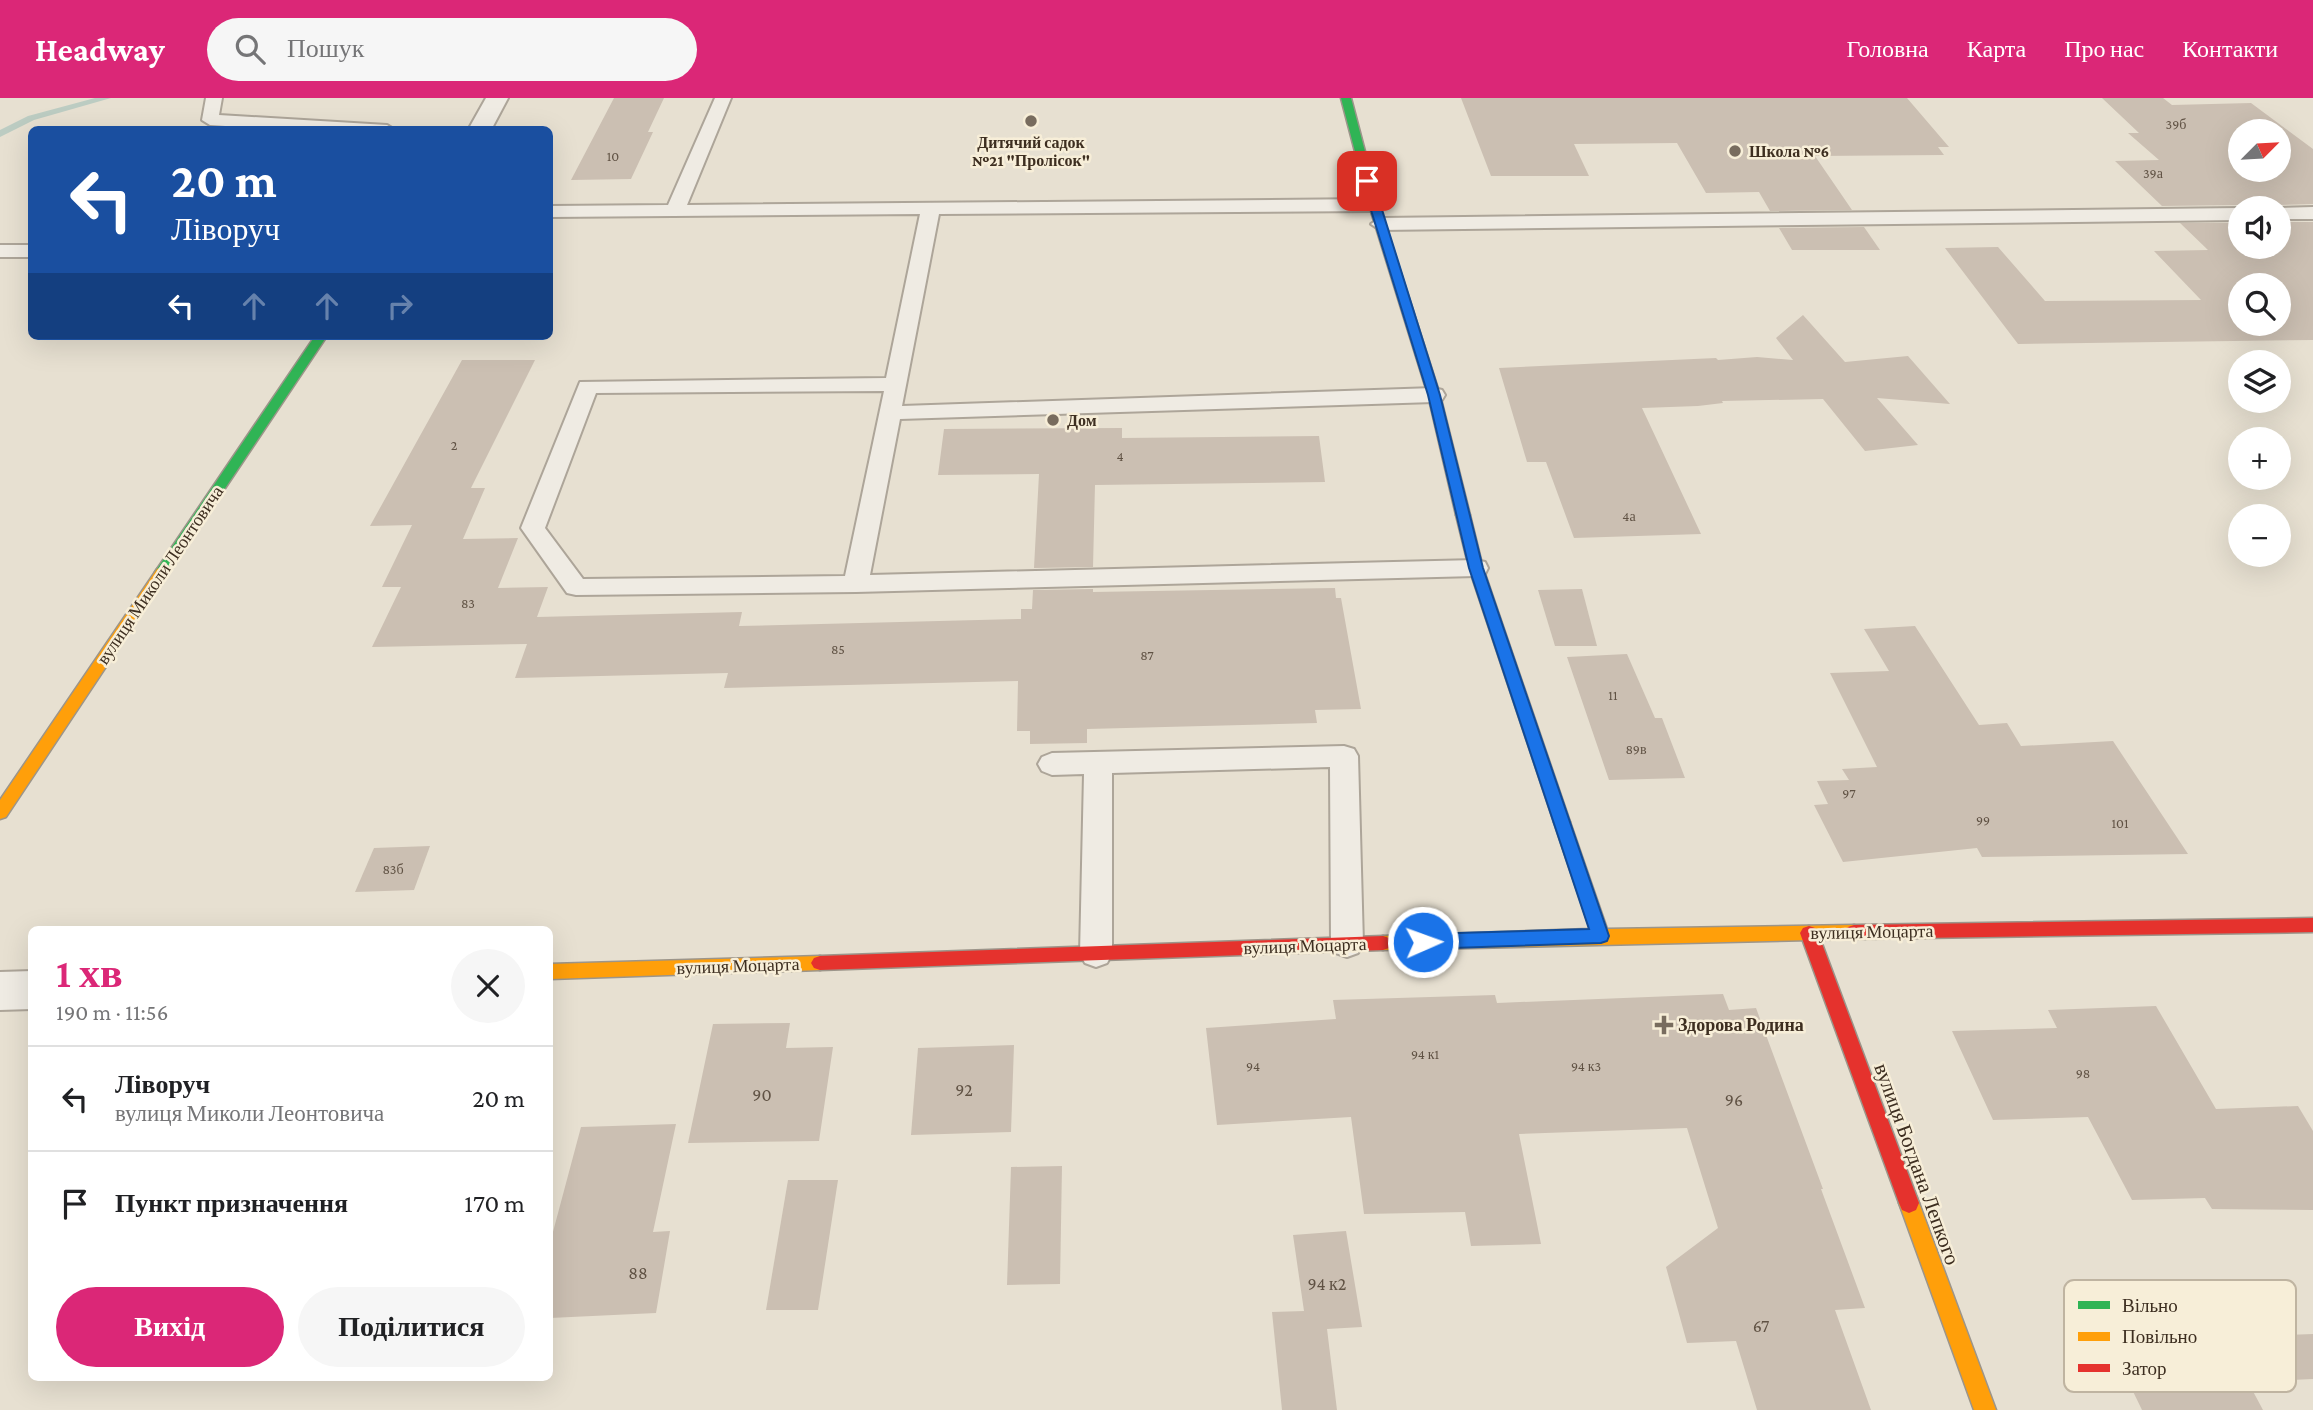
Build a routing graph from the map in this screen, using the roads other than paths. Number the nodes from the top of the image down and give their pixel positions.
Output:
1 (214, 98) edge
2 (498, 98) edge
3 (723, 98) edge
4 (1346, 98) edge
5 (316, 126) edge
6 (481, 126) edge
7 (1374, 205) junction
8 (931, 208) junction
9 (553, 210) edge
10 (675, 211) junction
11 (2313, 213) edge
12 (2228, 214) edge
13 (2291, 214) edge
14 (1380, 224) junction
15 (0, 251) edge
16 (28, 251) edge
17 (318, 340) edge
18 (895, 384) junction
19 (1434, 395) junction
20 (890, 413) junction
21 (1476, 568) junction
22 (856, 584) junction
23 (1098, 763) junction
24 (1052, 764) dead end
25 (0, 813) edge
26 (2313, 925) edge
27 (1809, 933) junction
28 (1601, 936) junction
29 (1347, 944) junction
30 (1096, 954) junction
31 (553, 972) edge
32 (28, 990) edge
33 (0, 991) edge
34 (1985, 1410) edge

1 - 5 lane
2 - 6 street
3 - 10 lane
4 - 7 street
7 - 8 lane
7 - 14 street
8 - 10 lane
8 - 18 lane
9 - 10 lane
11 - 13 lane
12 - 14 lane
14 - 19 street
15 - 16 lane
17 - 25 street, вулиця Миколи Леонтовича
18 - 20 lane
18 - 22 lane
19 - 20 lane
19 - 21 street
20 - 22 lane
21 - 22 lane
21 - 28 street
23 - 24 lane
23 - 29 lane
23 - 30 lane
26 - 27 street, вулиця Моцарта
27 - 28 street, вулиця Моцарта
27 - 34 street, вулиця Богдана Лепкого
28 - 29 street, вулиця Моцарта
29 - 30 street, вулиця Моцарта
30 - 31 street, вулиця Моцарта
32 - 33 street

